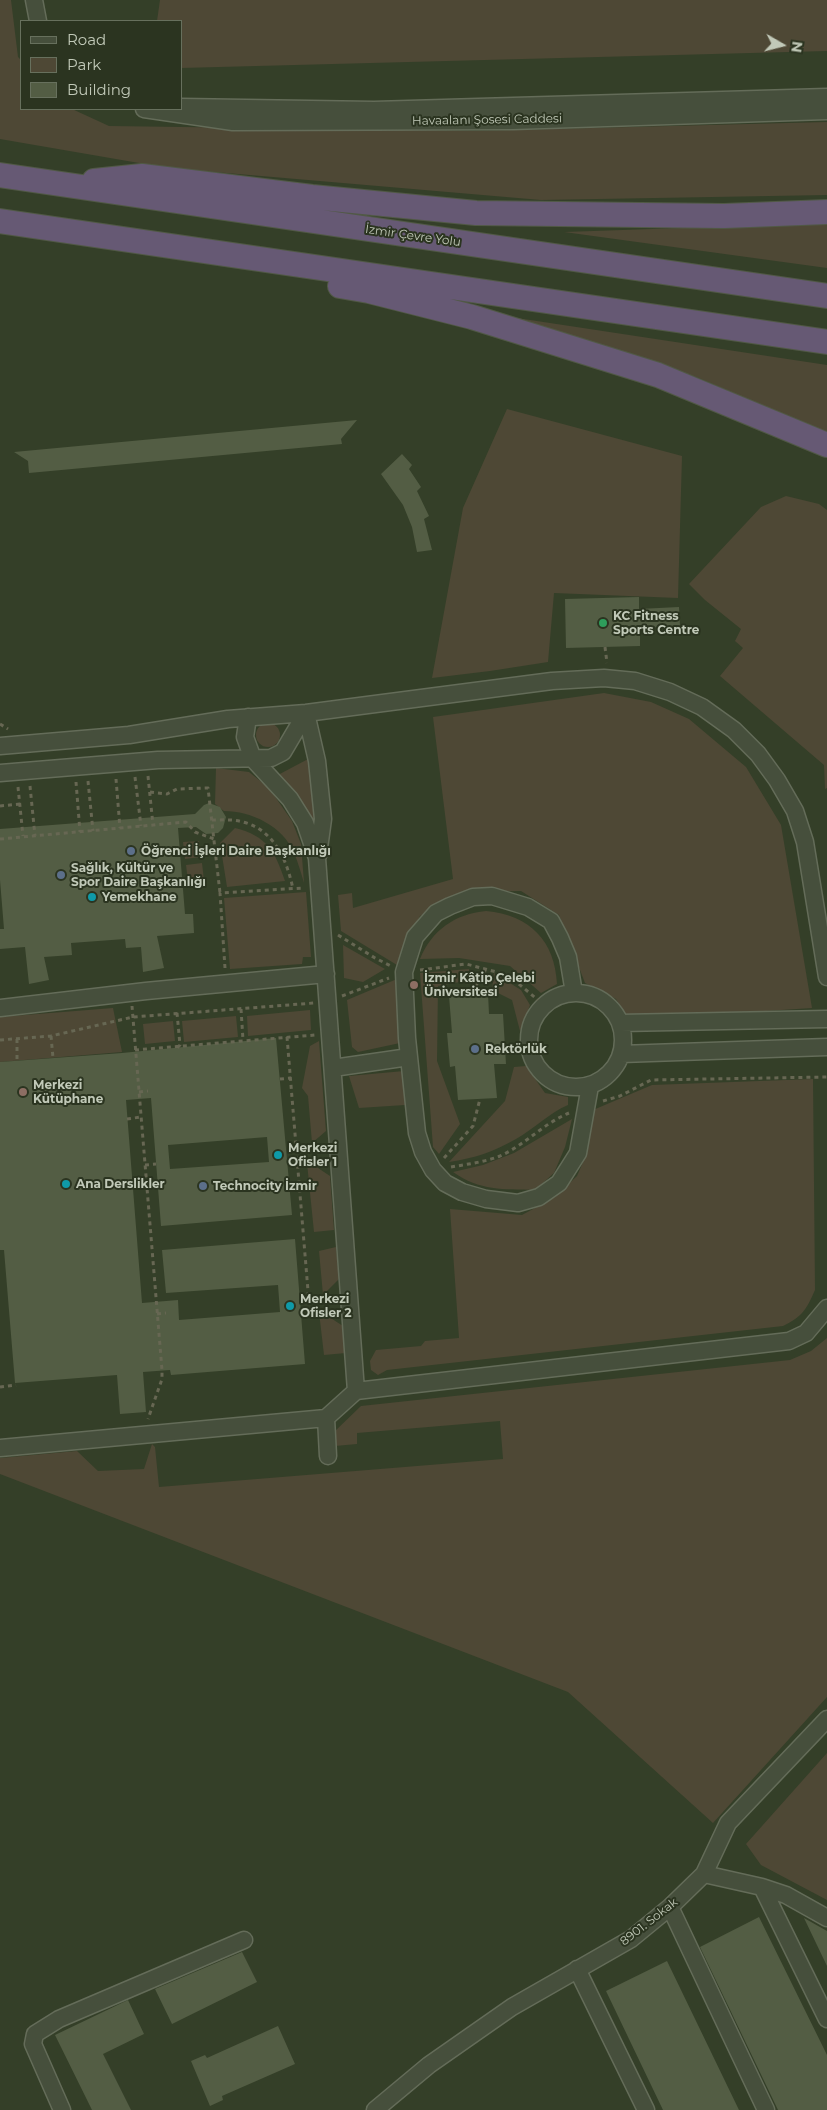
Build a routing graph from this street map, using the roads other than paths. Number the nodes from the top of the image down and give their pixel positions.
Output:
1 (34, 0) edge
2 (38, 20) edge
3 (827, 97) edge
4 (182, 107) edge
5 (156, 110) edge
6 (827, 112) edge
7 (0, 175) edge
8 (60, 185) junction
9 (827, 212) edge
10 (0, 221) edge
11 (57, 230) junction
12 (827, 296) edge
13 (827, 342) edge
14 (827, 445) edge
15 (306, 713) junction
16 (248, 717) junction
17 (0, 746) edge
18 (253, 759) junction
19 (15, 772) edge
20 (317, 858) junction
21 (326, 974) junction
22 (827, 977) edge
23 (574, 993) junction
24 (0, 1008) edge
25 (827, 1019) edge
26 (620, 1023) junction
27 (827, 1046) edge
28 (621, 1054) junction
29 (409, 1057) junction
30 (333, 1068) junction
31 (590, 1086) junction
32 (827, 1308) edge
33 (356, 1391) junction
34 (326, 1418) junction
35 (0, 1448) edge
36 (328, 1456) dead end
37 (827, 1719) edge
38 (704, 1874) junction
39 (762, 1887) junction
40 (670, 1908) junction
41 (827, 1918) edge
42 (244, 1940) dead end
43 (577, 1969) junction
44 (827, 2019) edge
45 (62, 2110) edge
46 (375, 2110) edge
47 (646, 2110) edge
48 (766, 2110) edge

1 - 2 street
3 - 4 street, Havaalanı Şosesi Caddesi
5 - 6 street, Havaalanı Şosesi Caddesi
7 - 8 highway, İzmir Çevre Yolu
8 - 9 highway
8 - 12 highway, İzmir Çevre Yolu
10 - 11 highway
11 - 13 highway
11 - 14 highway
15 - 16 street
15 - 18 street
15 - 20 street
15 - 22 street
16 - 17 street
16 - 18 street
18 - 19 street
18 - 20 street
20 - 21 street
21 - 24 street
21 - 30 street
23 - 26 street
23 - 29 street
23 - 31 street
25 - 26 street
26 - 28 street
27 - 28 street
28 - 31 street
29 - 30 street
29 - 31 street
30 - 33 street
32 - 33 street
33 - 34 street
34 - 35 street
34 - 36 street
37 - 38 street, 8901. Sokak
38 - 39 street
38 - 40 street, 8901. Sokak
39 - 41 street
39 - 44 street
40 - 43 street, 8901. Sokak
40 - 48 street
42 - 45 street
43 - 46 street, 8901. Sokak
43 - 47 street

